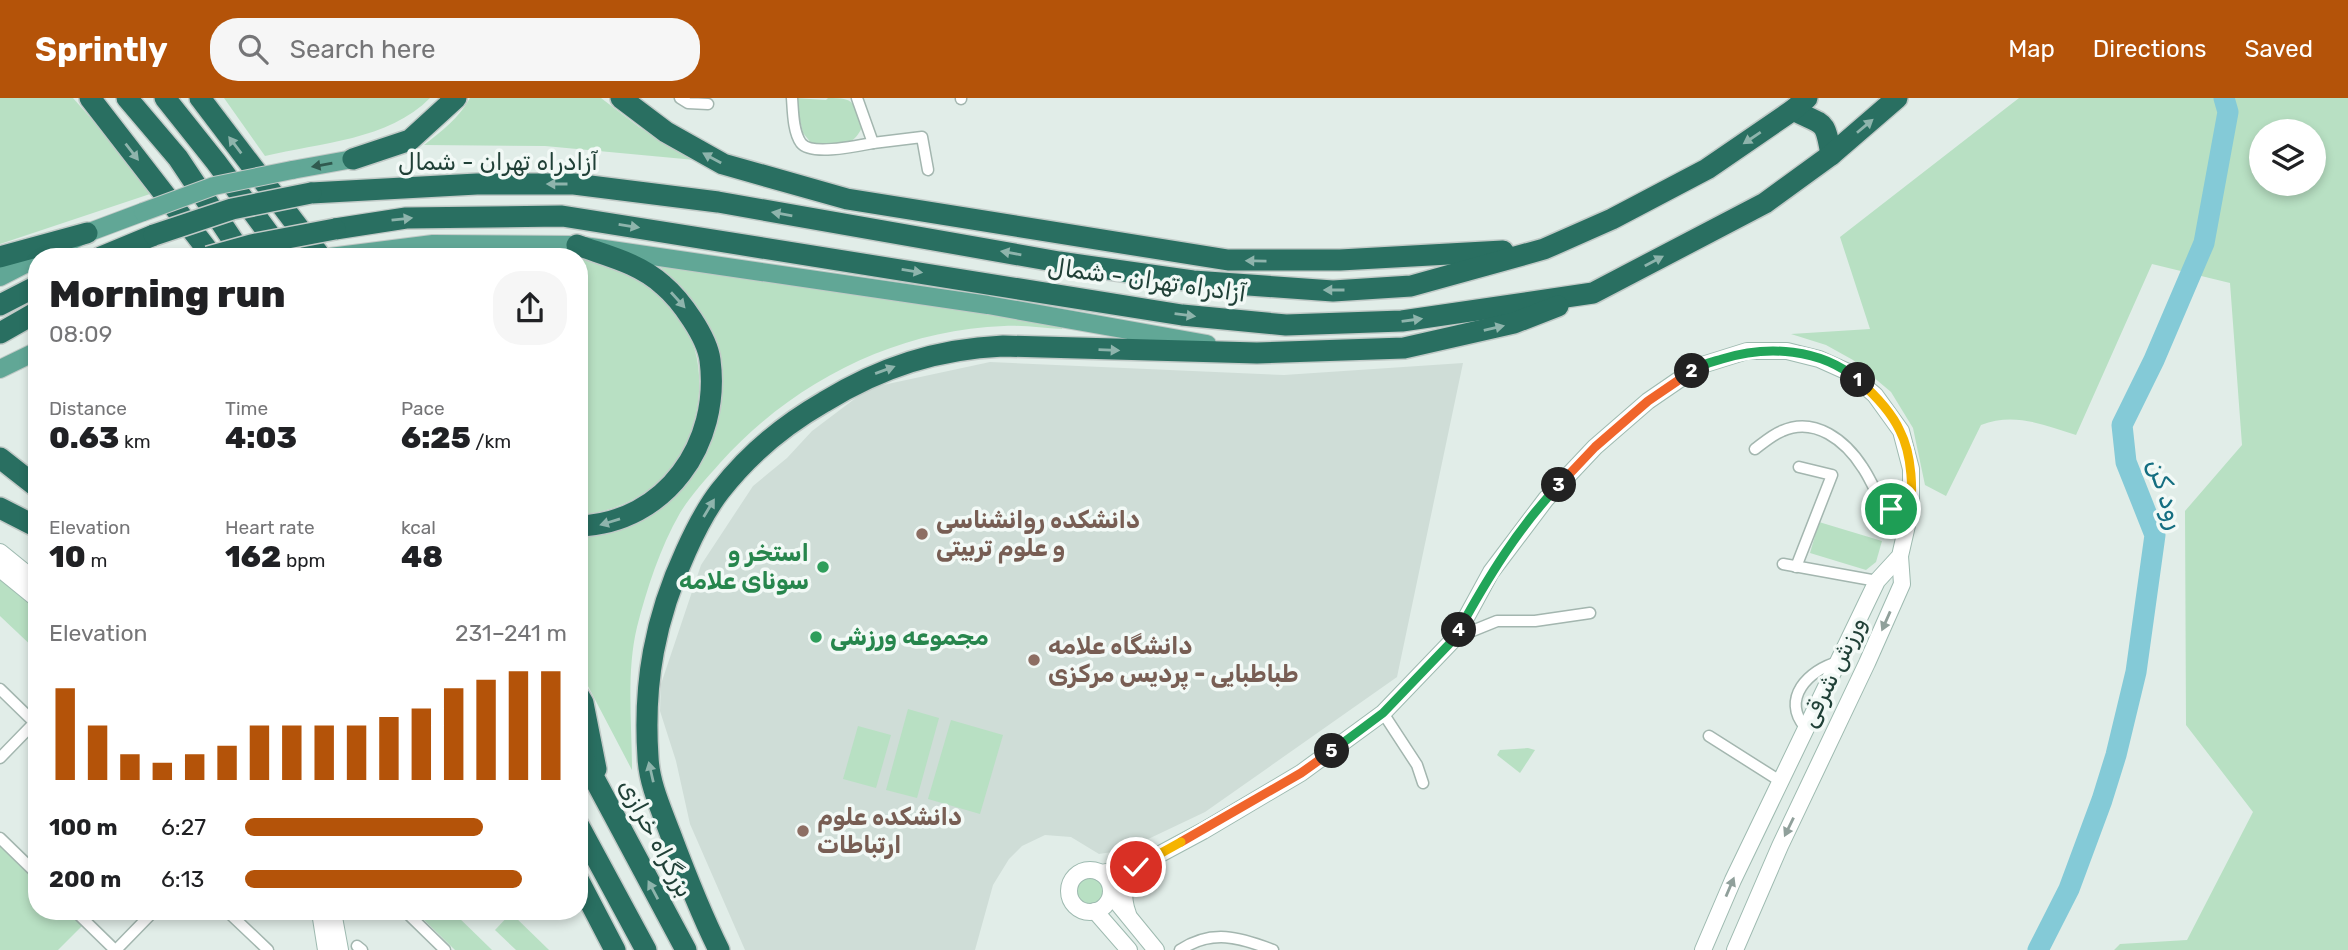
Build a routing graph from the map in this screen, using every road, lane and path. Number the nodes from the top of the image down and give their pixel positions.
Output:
1 (90, 98) edge
2 (127, 98) edge
3 (165, 98) edge
4 (456, 98) edge
5 (621, 98) edge
6 (680, 98) edge
7 (792, 98) edge
8 (858, 98) edge
9 (1897, 98) edge
10 (201, 99) edge
11 (708, 104) dead end
12 (1800, 104) edge
13 (873, 143) junction
14 (1831, 155) junction
15 (353, 159) joint
16 (928, 170) dead end
17 (87, 233) junction
18 (577, 245) junction
19 (33, 248) edge
20 (58, 248) edge
21 (123, 248) edge
22 (206, 248) edge
23 (238, 248) edge
24 (238, 248) edge
25 (279, 248) edge
26 (314, 248) edge
27 (397, 248) edge
28 (585, 248) edge
29 (28, 249) edge
30 (588, 249) edge
31 (1544, 249) junction
32 (0, 257) edge
33 (28, 263) edge
34 (0, 277) edge
35 (28, 291) edge
36 (1593, 293) junction
37 (0, 305) edge
38 (28, 317) edge
39 (0, 333) edge
40 (1257, 354) junction
41 (28, 355) edge
42 (0, 369) edge
43 (1755, 449) dead end
44 (0, 458) edge
45 (1799, 467) dead end
46 (28, 480) edge
47 (0, 508) edge
48 (1909, 518) junction
49 (28, 522) edge
50 (588, 525) edge
51 (0, 552) edge
52 (1900, 556) junction
53 (1783, 564) dead end
54 (1796, 567) junction
55 (0, 569) edge
56 (28, 575) edge
57 (1877, 581) junction
58 (28, 592) edge
59 (1590, 613) dead end
60 (1455, 638) junction
61 (0, 689) edge
62 (1383, 713) junction
63 (28, 716) edge
64 (588, 730) edge
65 (28, 732) edge
66 (1709, 736) dead end
67 (0, 758) edge
68 (588, 768) edge
69 (1780, 780) junction
70 (1423, 783) dead end
71 (599, 789) junction
72 (0, 838) edge
73 (588, 843) edge
74 (28, 865) edge
75 (1136, 867) junction
76 (1101, 873) junction
77 (1111, 895) junction
78 (588, 899) edge
79 (588, 905) edge
80 (1095, 911) junction
81 (84, 920) edge
82 (145, 920) edge
83 (236, 920) edge
84 (321, 920) edge
85 (334, 920) edge
86 (414, 920) edge
87 (1129, 920) junction
88 (601, 924) junction
89 (115, 950) edge
90 (268, 950) edge
91 (326, 950) edge
92 (340, 950) edge
93 (445, 950) edge
94 (615, 950) edge
95 (646, 950) edge
96 (687, 950) edge
97 (719, 950) edge
98 (1129, 950) edge
99 (1156, 950) edge
100 (1180, 950) edge
101 (1273, 950) edge
102 (1703, 950) edge
103 (1735, 950) edge

1 -> 22 highway
2 - 23 highway
3 - 25 highway
4 - 15 highway
31 -> 5 highway
6 - 11 street
7 - 13 street
8 - 13 street
14 -> 9 highway, آزادراه تهران - شمال
26 -> 10 highway
12 - 14 highway
12 -> 31 highway, آزادراه تهران - شمال
13 - 16 street
36 -> 14 highway, آزادراه تهران - شمال
15 -> 17 main road, bridge
17 - 19 highway
17 - 20 main road
18 - 27 main road
18 -> 28 highway
18 - 40 main road
31 -> 21 highway, آزادراه تهران - شمال, bridge
24 -> 36 highway, آزادراه تهران - شمال, bridge
29 - 32 highway
30 -> 50 highway
33 - 34 main road
35 - 37 highway
40 -> 36 highway
38 - 39 highway
97 -> 40 highway
41 - 42 main road
43 - 48 street
44 - 46 highway
45 - 54 street
47 - 49 highway
48 - 52 street, ورزش شرقی
48 - 60 street, ورزش شرقی
51 - 56 street
52 - 57 street, ورزش شرقی
52 -> 103 street
53 - 54 street
54 - 57 street
55 - 58 street
57 - 69 street, ورزش شرقی
59 - 60 street
60 - 62 street, ورزش شرقی
61 - 63 street
62 - 70 street
62 - 75 street, ورزش شرقی
64 - 71 highway
65 - 67 street
66 - 69 street
68 - 71 highway, بزرگراه خرازی
102 -> 69 street, ورزش شرقی
96 -> 71 highway, بزرگراه خرازی
72 - 74 street
73 - 95 highway
75 - 76 street, ورزش شرقی
75 - 87 street
76 - 77 street
76 - 80 street
77 - 80 street
77 - 87 street
78 - 88 highway
79 - 88 highway
80 - 98 street
81 - 89 street
82 - 89 street
83 - 90 street
84 - 91 street
85 - 92 street
86 - 93 street
87 - 99 street
88 - 94 highway
100 - 101 street

